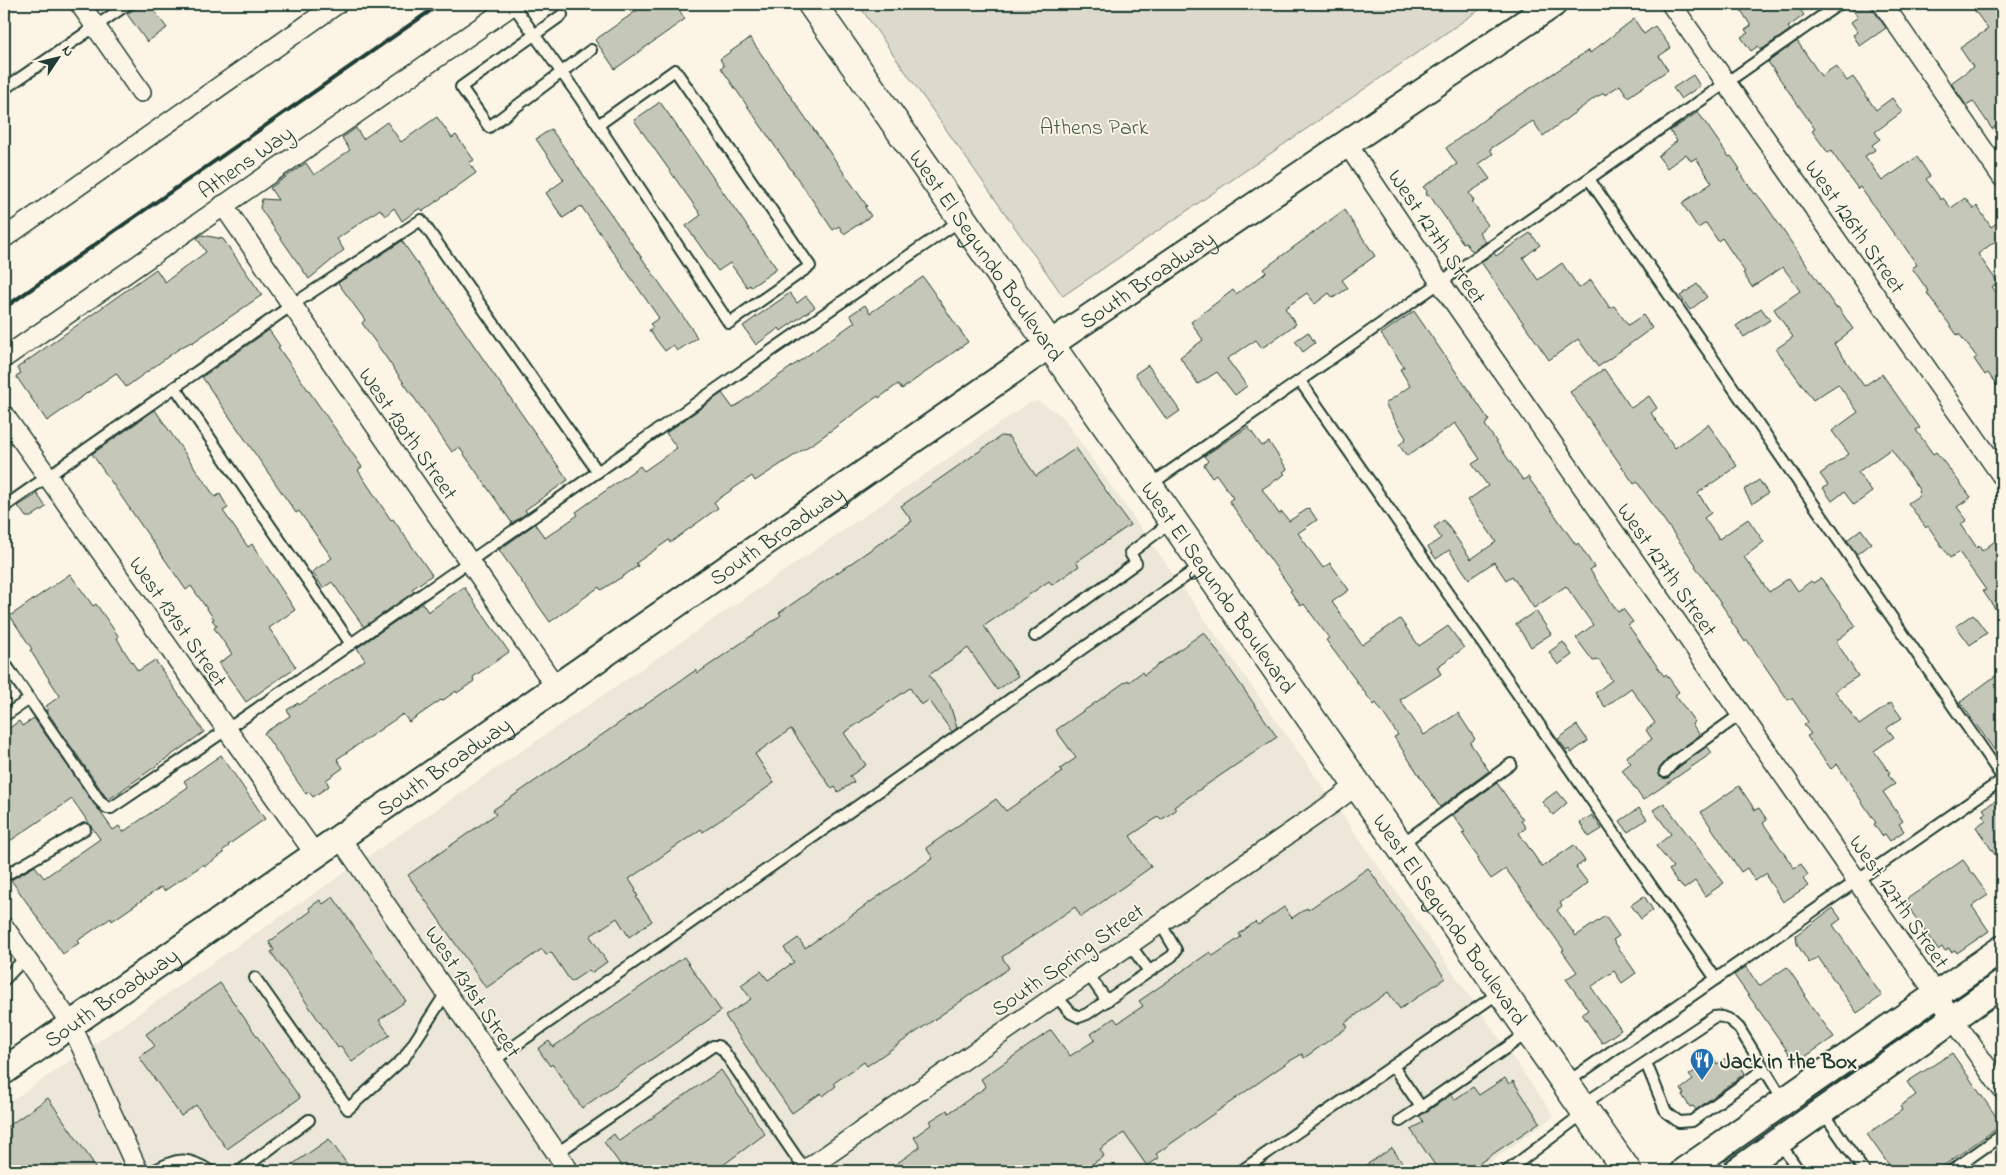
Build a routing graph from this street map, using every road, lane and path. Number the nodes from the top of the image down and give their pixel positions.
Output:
1 (80, 4) edge
2 (128, 4) edge
3 (337, 4) edge
4 (514, 4) edge
5 (812, 4) edge
6 (1553, 4) edge
7 (1671, 4) edge
8 (1840, 4) edge
9 (1883, 4) edge
10 (562, 15) dead end
11 (95, 26) junction
12 (534, 35) junction
13 (591, 50) dead end
14 (562, 73) junction
15 (1727, 83) junction
16 (4, 90) edge
17 (141, 92) dead end
18 (598, 125) junction
19 (1347, 144) junction
20 (2002, 177) edge
21 (1588, 179) junction
22 (223, 205) junction
23 (962, 219) junction
24 (4, 238) edge
25 (1440, 282) junction
26 (292, 305) junction
27 (1049, 345) junction
28 (4, 358) edge
29 (1300, 381) junction
30 (175, 387) junction
31 (4, 415) edge
32 (598, 472) junction
33 (48, 476) junction
34 (2002, 476) edge
35 (1148, 487) junction
36 (4, 507) edge
37 (1172, 521) junction
38 (469, 562) junction
39 (1202, 565) junction
40 (1035, 636) dead end
41 (351, 644) junction
42 (4, 662) edge
43 (556, 687) junction
44 (30, 699) junction
45 (1741, 714) junction
46 (4, 716) edge
47 (228, 730) junction
48 (1511, 764) dead end
49 (1665, 772) dead end
50 (2002, 778) edge
51 (1357, 785) junction
52 (85, 829) dead end
53 (340, 838) junction
54 (1399, 846) junction
55 (315, 854) junction
56 (4, 876) edge
57 (1858, 882) junction
58 (1160, 923) junction
59 (4, 927) edge
60 (1130, 944) junction
61 (2002, 949) edge
62 (25, 958) junction
63 (1149, 972) junction
64 (1088, 974) junction
65 (256, 978) dead end
66 (4, 980) edge
67 (1716, 980) junction
68 (2002, 984) edge
69 (446, 992) junction
70 (1501, 992) junction
71 (1936, 994) junction
72 (1056, 996) junction
73 (1107, 1001) junction
74 (1953, 1019) junction
75 (71, 1024) junction
76 (1529, 1032) junction
77 (493, 1061) junction
78 (1646, 1063) junction
79 (1393, 1066) junction
80 (1764, 1069) junction
81 (4, 1071) edge
82 (1565, 1084) junction
83 (2002, 1089) edge
84 (1784, 1101) junction
85 (1420, 1107) junction
86 (1583, 1109) junction
87 (1822, 1111) junction
88 (309, 1120) dead end
89 (1400, 1121) dead end
90 (2002, 1136) edge
91 (1779, 1142) junction
92 (557, 1153) junction
93 (138, 1171) edge
94 (153, 1171) edge
95 (210, 1171) edge
96 (240, 1171) edge
97 (570, 1171) edge
98 (805, 1171) edge
99 (1241, 1171) edge
100 (1507, 1171) edge
101 (1627, 1171) edge
102 (1684, 1171) edge
103 (1737, 1171) edge
104 (1798, 1171) edge
105 (1864, 1171) edge
106 (1951, 1171) edge

1 - 11 street
2 - 11 lane
3 - 24 street
4 - 12 lane
4 - 22 street, Athens Way
5 - 23 main road, West El Segundo Boulevard
6 - 19 main road, South Broadway
7 - 15 street, West 126th Street
8 - 15 lane
9 - 20 street
10 - 12 lane
11 - 16 lane
11 - 17 street
12 - 14 lane
12 - 14 lane
13 - 14 lane
14 - 18 lane
15 - 21 lane
15 - 34 street, West 126th Street
18 - 18 lane
19 - 25 street, West 127th Street
19 - 27 main road, South Broadway
21 - 25 lane
21 - 50 lane
22 - 26 street, West 130th Street
22 - 28 street, Athens Way
23 - 27 main road, West El Segundo Boulevard
23 - 32 lane
25 - 29 lane
25 - 45 street, West 127th Street
26 - 30 lane
26 - 32 lane
26 - 38 street, West 130th Street
27 - 35 main road, West El Segundo Boulevard
27 - 43 main road, South Broadway
29 - 35 lane
29 - 67 lane
30 - 33 lane
30 - 41 lane
31 - 33 street, West 131st Street
32 - 38 lane
33 - 36 lane
33 - 47 street, West 131st Street
35 - 37 main road, West El Segundo Boulevard
37 - 39 main road, West El Segundo Boulevard
37 - 40 lane
38 - 41 lane
38 - 43 street, West 130th Street
39 - 51 main road, West El Segundo Boulevard
39 - 77 lane
41 - 47 lane
42 - 44 lane
43 - 53 main road, South Broadway
44 - 46 lane
44 - 47 lane
45 - 49 lane
45 - 57 street, West 127th Street
47 - 55 street, West 131st Street
48 - 54 lane
50 - 57 lane
51 - 54 main road, West El Segundo Boulevard
51 - 58 street, South Spring Street
52 - 56 lane
53 - 55 main road, South Broadway
53 - 69 street, West 131st Street
54 - 70 main road, West El Segundo Boulevard
55 - 75 main road, South Broadway
57 - 67 lane
57 - 71 street, West 127th Street
58 - 60 street, South Spring Street
58 - 63 lane
59 - 62 street
60 - 63 lane
60 - 64 street, South Spring Street
61 - 71 main road
62 - 66 lane
62 - 75 street
63 - 73 lane
64 - 72 street, South Spring Street
64 - 73 lane
65 - 69 lane
67 - 82 lane
68 - 74 main road
69 - 77 street, West 131st Street
70 - 76 main road, West El Segundo Boulevard
70 - 79 lane
71 - 74 street, West 127th Street
71 - 84 main road
72 - 73 lane
72 - 98 street, South Spring Street
74 - 83 street, West 127th Street
74 - 87 main road
75 - 81 main road, South Broadway
75 - 93 street
76 - 82 main road, West El Segundo Boulevard
76 - 85 lane
77 - 92 street, West 131st Street
78 - 80 lane
78 - 80 lane
78 - 86 lane
79 - 85 lane
79 - 99 lane
80 - 84 lane
82 - 86 main road, West El Segundo Boulevard
84 - 102 main road
85 - 89 lane
86 - 100 lane
86 - 101 main road, West El Segundo Boulevard
87 - 91 main road
87 - 105 lane
88 - 96 lane
90 - 106 lane
91 - 103 main road
91 - 104 lane
92 - 97 street, West 131st Street
92 - 98 lane
94 - 95 lane

